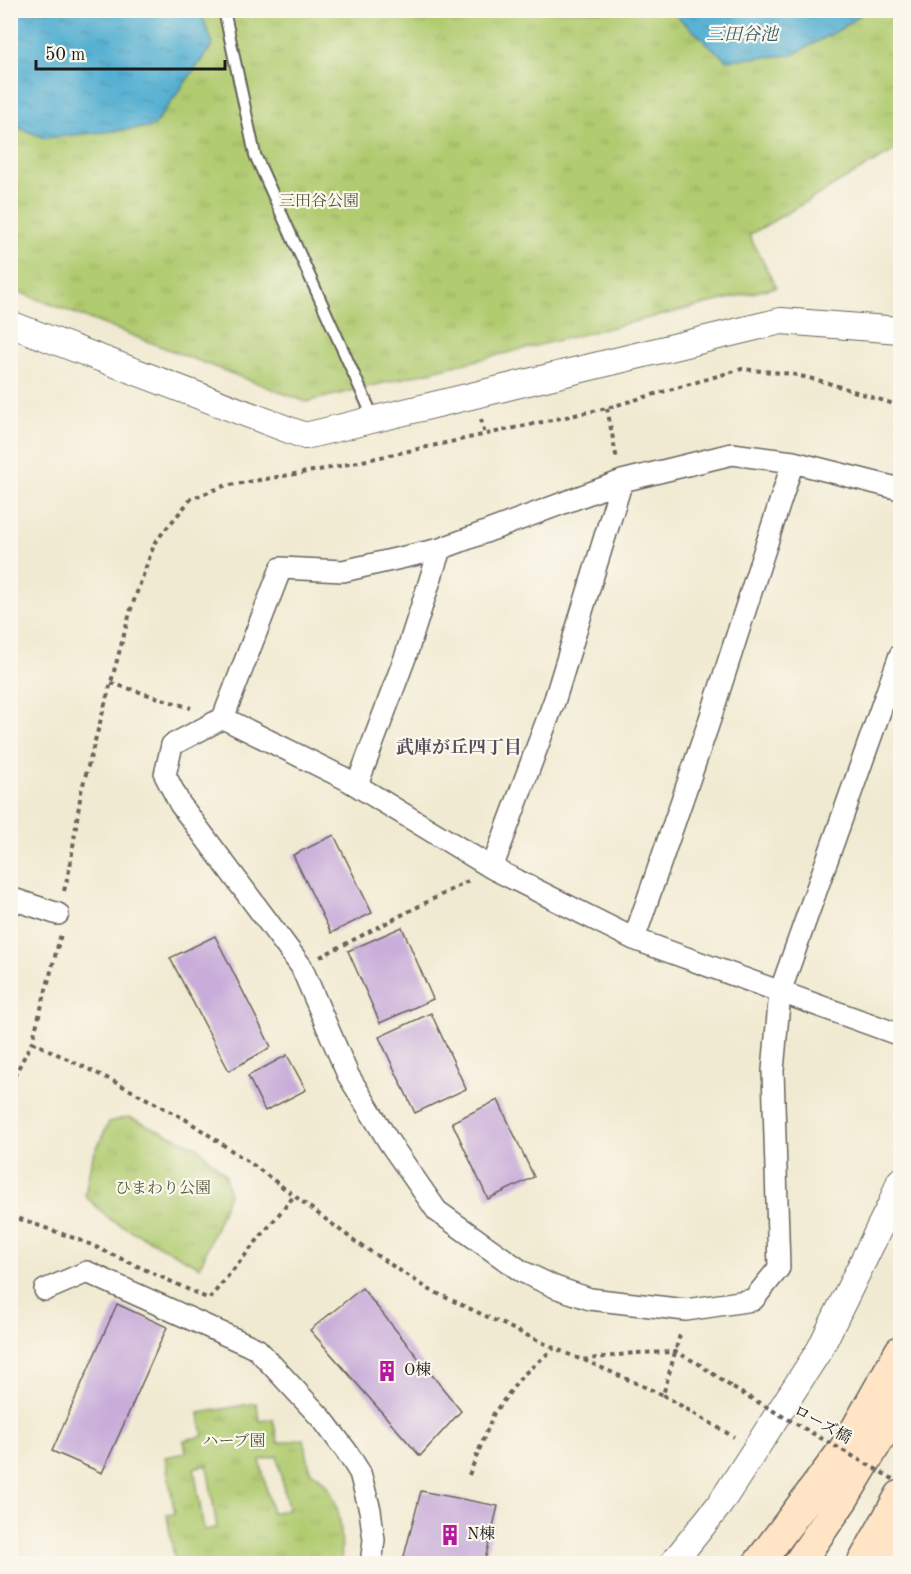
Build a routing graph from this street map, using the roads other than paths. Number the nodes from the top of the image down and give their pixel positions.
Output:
1 (224, 10) edge
2 (10, 324) edge
3 (900, 330) edge
4 (374, 419) junction
5 (793, 462) junction
6 (621, 481) junction
7 (900, 489) edge
8 (440, 549) junction
9 (900, 655) edge
10 (224, 718) junction
11 (357, 785) junction
12 (492, 868) junction
13 (10, 898) edge
14 (58, 914) road end
15 (634, 939) junction
16 (780, 992) junction
17 (900, 1035) edge
18 (900, 1181) edge
19 (45, 1290) dead end
20 (900, 1350) edge
21 (900, 1404) edge
22 (900, 1496) edge
23 (900, 1538) edge
24 (371, 1563) edge
25 (672, 1563) edge
26 (758, 1563) edge
27 (796, 1563) edge
28 (862, 1563) edge
29 (887, 1563) edge

1 - 4 lane
2 - 4 street
3 - 4 street
5 - 6 street
5 - 7 street
5 - 15 street
6 - 8 street
6 - 12 street
8 - 10 street
8 - 11 street
9 - 16 street
10 - 11 street
10 - 16 street
11 - 12 street
12 - 15 street
13 - 14 street
15 - 16 street
16 - 17 street
18 - 25 street
19 - 24 street
20 - 26 main road
21 - 27 main road
22 - 28 main road
23 - 29 main road

